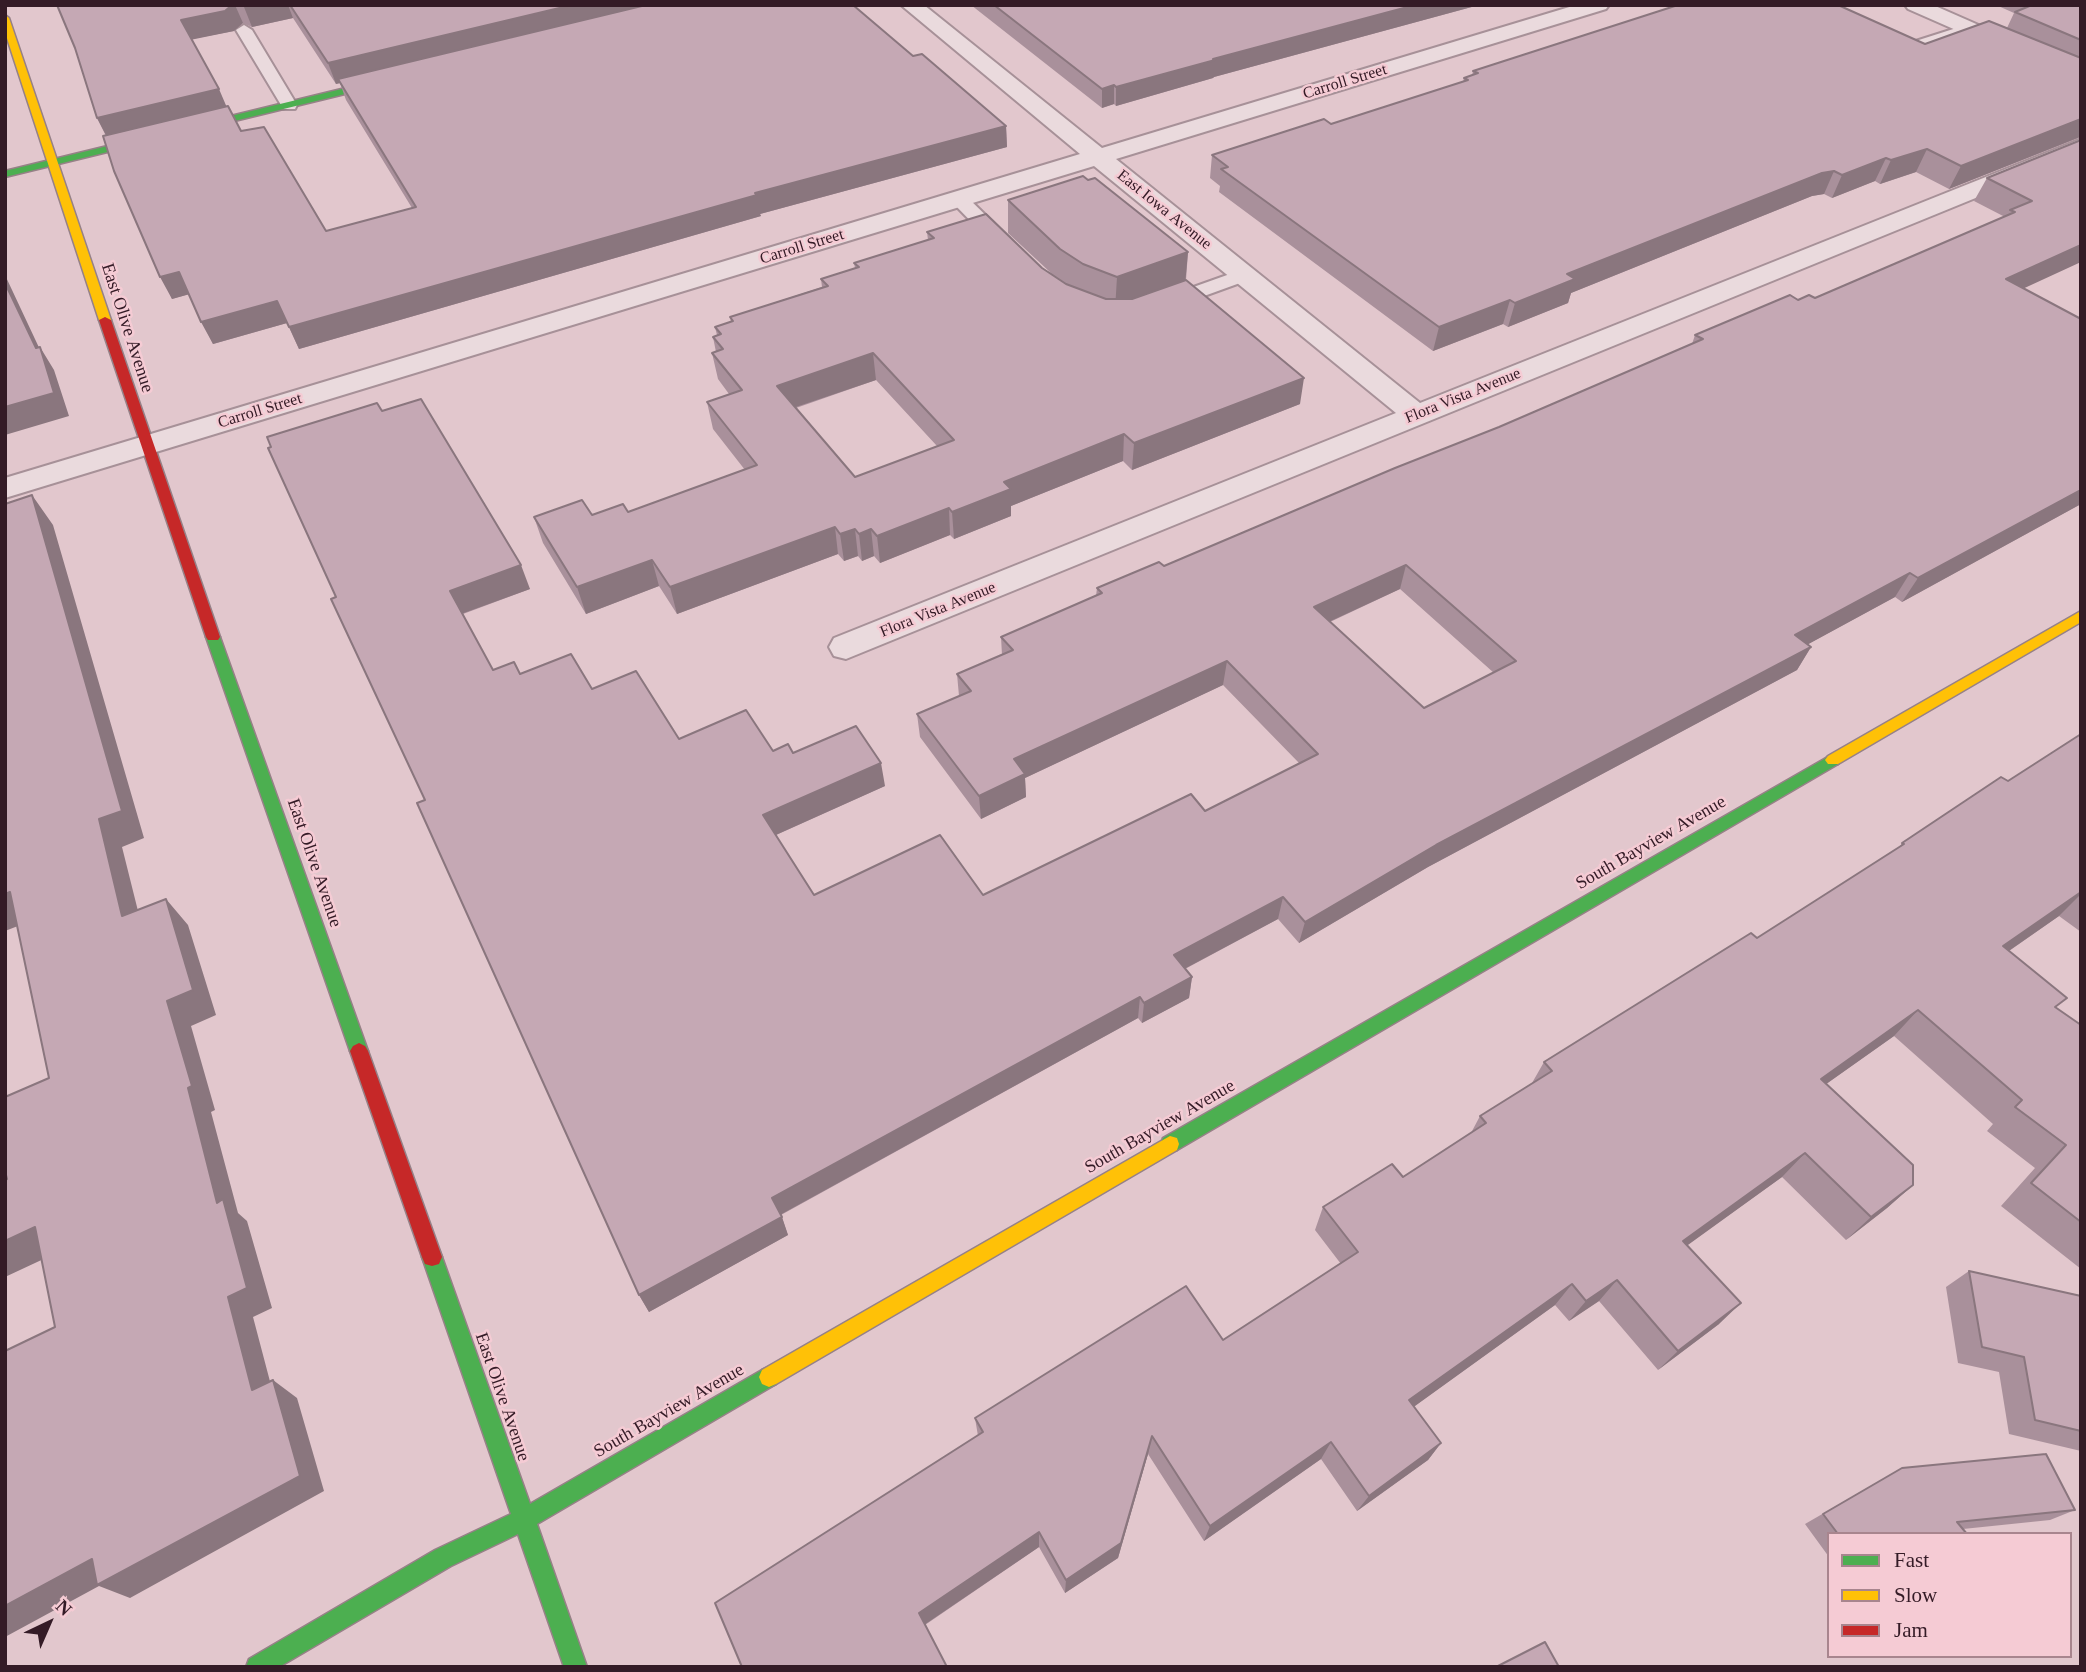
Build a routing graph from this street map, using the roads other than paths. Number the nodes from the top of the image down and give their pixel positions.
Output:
1 (911, 5) edge
2 (1599, 5) edge
3 (1916, 5) edge
4 (5, 18) edge
5 (1969, 29) junction
6 (244, 30) dead end
7 (1875, 41) edge
8 (5, 57) edge
9 (23, 69) junction
10 (409, 75) edge
11 (2081, 78) edge
12 (289, 105) junction
13 (2081, 146) edge
14 (1098, 157) junction
15 (52, 162) junction
16 (5, 174) edge
17 (959, 199) junction
18 (1014, 255) edge
19 (1244, 275) junction
20 (1148, 310) edge
21 (1417, 415) junction
22 (146, 446) junction
23 (5, 488) edge
24 (2081, 616) edge
25 (846, 647) dead end
26 (525, 1519) junction
27 (257, 1667) edge
28 (576, 1667) edge

1 - 14 street, East Iowa Avenue
2 - 14 street, Carroll Street
3 - 5 street
4 - 9 street, East Olive Avenue
5 - 7 lane
5 - 11 street
6 - 12 lane
8 - 9 street
9 - 15 street, East Olive Avenue
10 - 12 street
12 - 15 street
13 - 21 street, Flora Vista Avenue
14 - 17 street, Carroll Street
14 - 19 street, East Iowa Avenue
15 - 16 street
15 - 22 street, East Olive Avenue
17 - 18 lane
17 - 22 street, Carroll Street
19 - 20 lane
19 - 21 street, East Iowa Avenue
21 - 25 street, Flora Vista Avenue
22 - 23 street, Carroll Street
22 - 26 street, East Olive Avenue
24 - 26 street, South Bayview Avenue
26 - 27 street, South Bayview Avenue
26 - 28 street, East Olive Avenue

